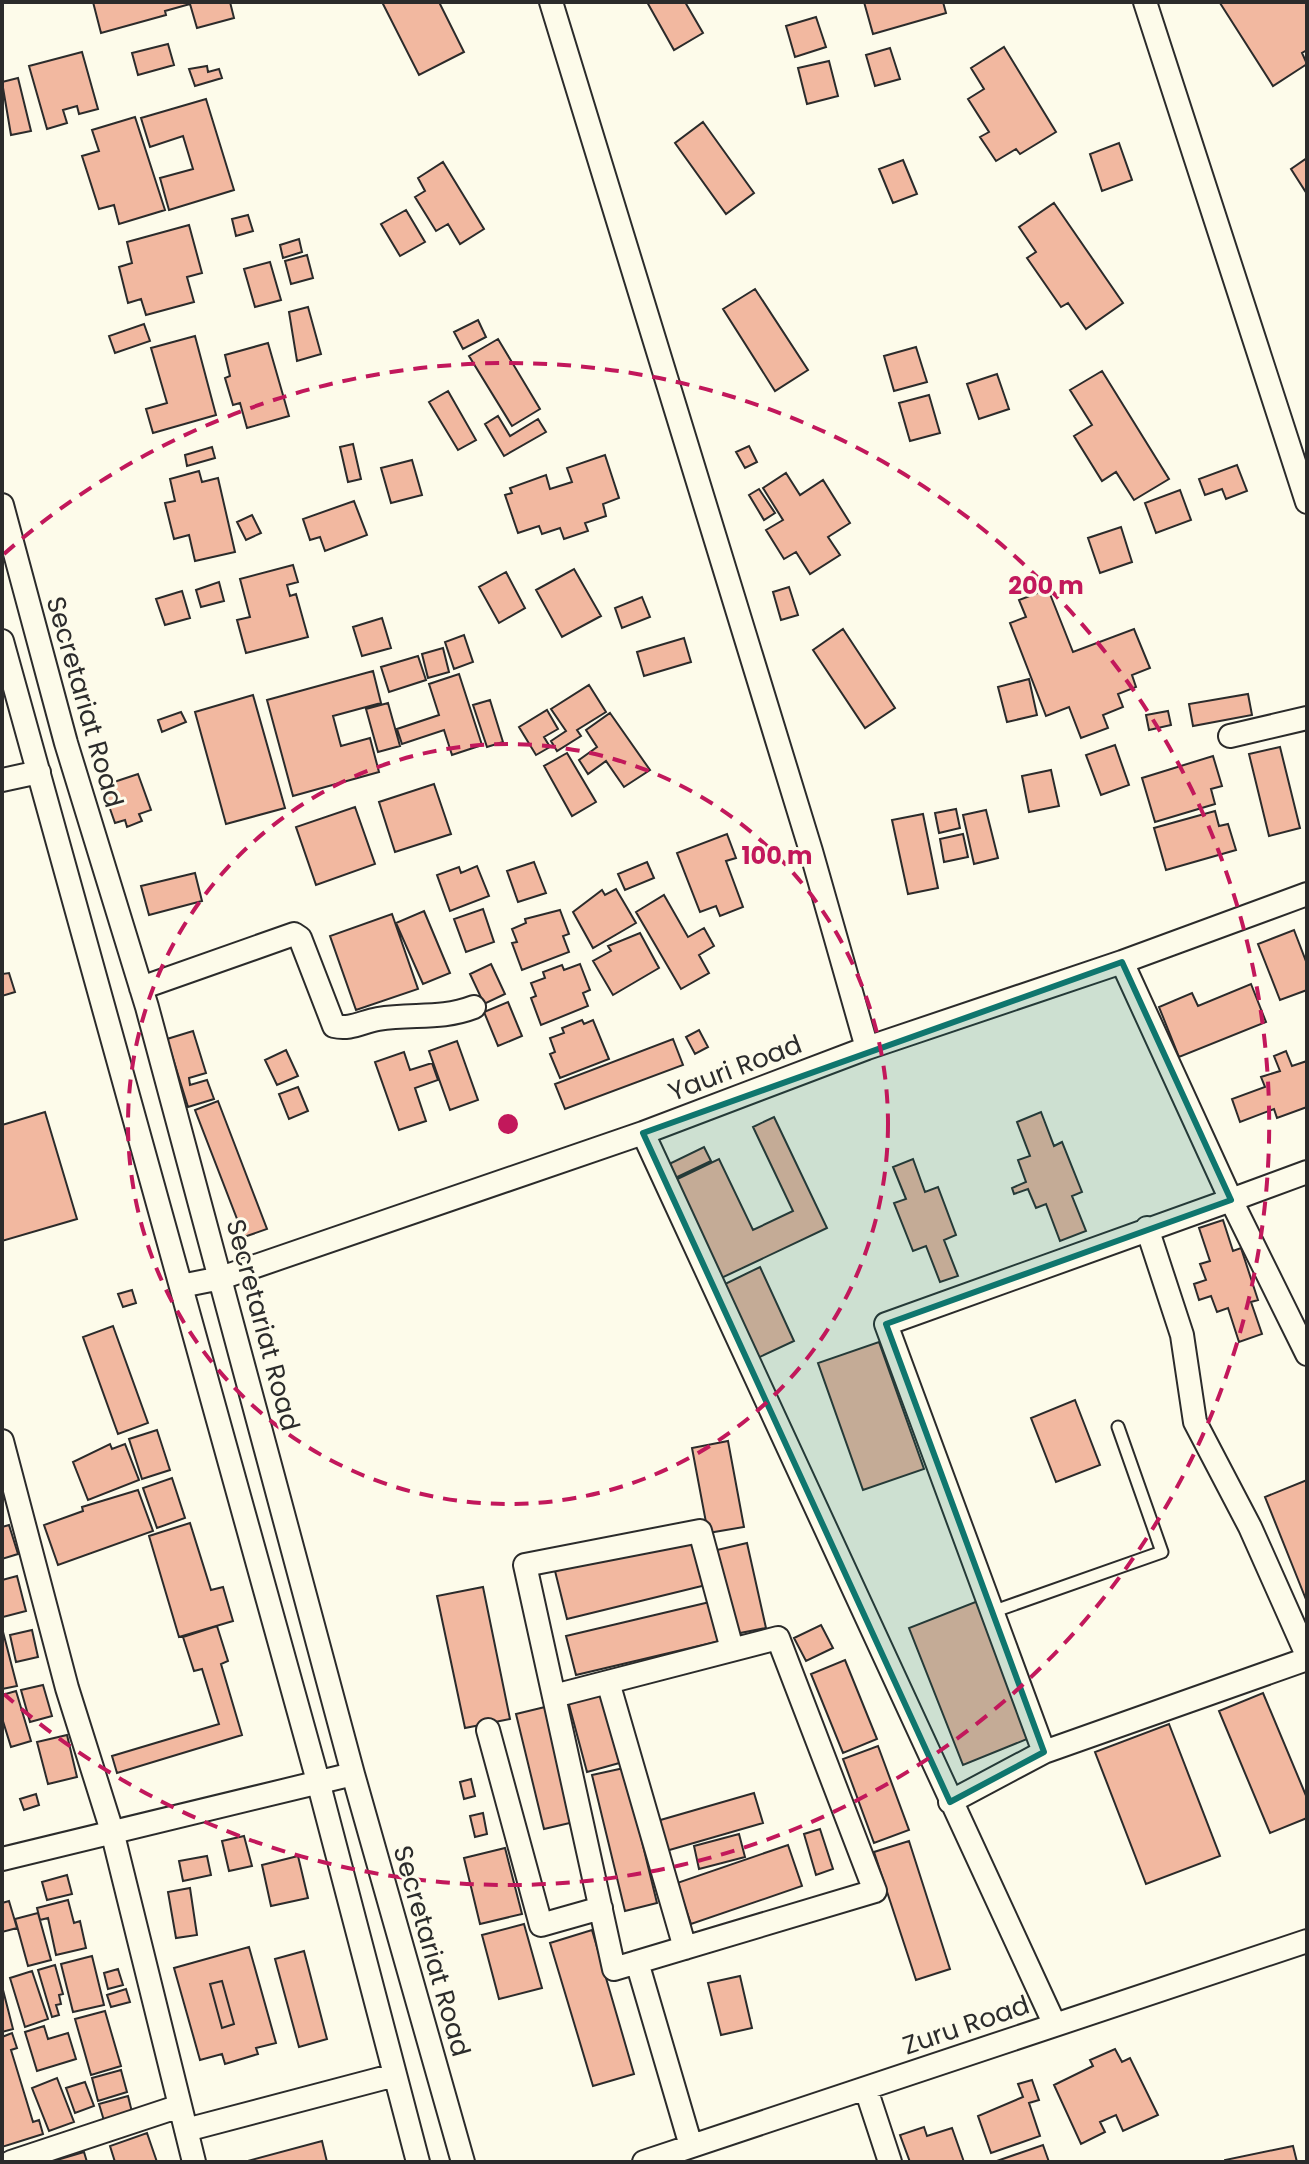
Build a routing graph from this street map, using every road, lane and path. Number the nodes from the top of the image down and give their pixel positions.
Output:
1 (551, 2) edge
2 (1145, 2) edge
3 (1307, 502) edge
4 (2, 505) edge
5 (2, 641) edge
6 (10, 700) edge
7 (1307, 718) edge
8 (1230, 736) dead end
9 (39, 772) junction
10 (2, 780) edge
11 (1307, 894) edge
12 (1122, 962) junction
13 (141, 988) junction
14 (474, 1007) dead end
15 (867, 1048) junction
16 (643, 1133) junction
17 (1307, 1172) edge
18 (1231, 1200) junction
19 (1147, 1228) junction
20 (221, 1278) junction
21 (181, 1286) junction
22 (1307, 1354) edge
23 (1118, 1427) dead end
24 (2, 1441) edge
25 (992, 1612) junction
26 (732, 1649) junction
27 (1307, 1657) edge
28 (608, 1682) junction
29 (554, 1696) junction
30 (488, 1730) dead end
31 (1044, 1752) junction
32 (353, 1774) junction
33 (318, 1781) junction
34 (950, 1802) junction
35 (112, 1831) junction
36 (2, 1859) edge
37 (601, 1908) junction
38 (1307, 1941) edge
39 (685, 1948) junction
40 (637, 1962) junction
41 (1054, 2023) junction
42 (395, 2075) junction
43 (866, 2089) junction
44 (180, 2106) junction
45 (186, 2130) junction
46 (691, 2146) junction
47 (11, 2162) edge
48 (194, 2162) edge
49 (418, 2162) edge
50 (463, 2162) edge
51 (644, 2162) edge
52 (890, 2162) edge

1 - 15 street
2 - 3 street
4 - 13 street, Secretariat Road
5 - 6 street
6 - 9 street
7 - 8 street
9 - 10 street
9 - 21 street
11 - 12 street, Yauri Road
12 - 15 street, Yauri Road
12 - 18 street
13 - 14 street
13 - 20 street, Secretariat Road
15 - 16 street, Yauri Road
16 - 20 street, Yauri Road
16 - 34 street
17 - 18 street
18 - 19 street
18 - 22 street
19 - 25 street
19 - 27 street
20 - 21 street, Yauri Road
20 - 32 street, Secretariat Road
21 - 33 street
23 - 25 lane
24 - 35 street
25 - 31 street
26 - 28 street
26 - 29 street
26 - 39 street
27 - 31 street
28 - 29 street
28 - 39 street
29 - 37 street
30 - 37 street
31 - 34 street
32 - 33 street
32 - 50 street, Secretariat Road
33 - 35 street
33 - 42 street
34 - 41 street
35 - 36 street
35 - 44 street
37 - 40 street
38 - 41 street, Zuru Road
39 - 40 street
40 - 46 street
41 - 43 street, Zuru Road
42 - 45 street
42 - 49 street
43 - 46 street, Zuru Road
43 - 52 street
44 - 45 street
44 - 47 street
45 - 48 street
46 - 51 street, Zuru Road

